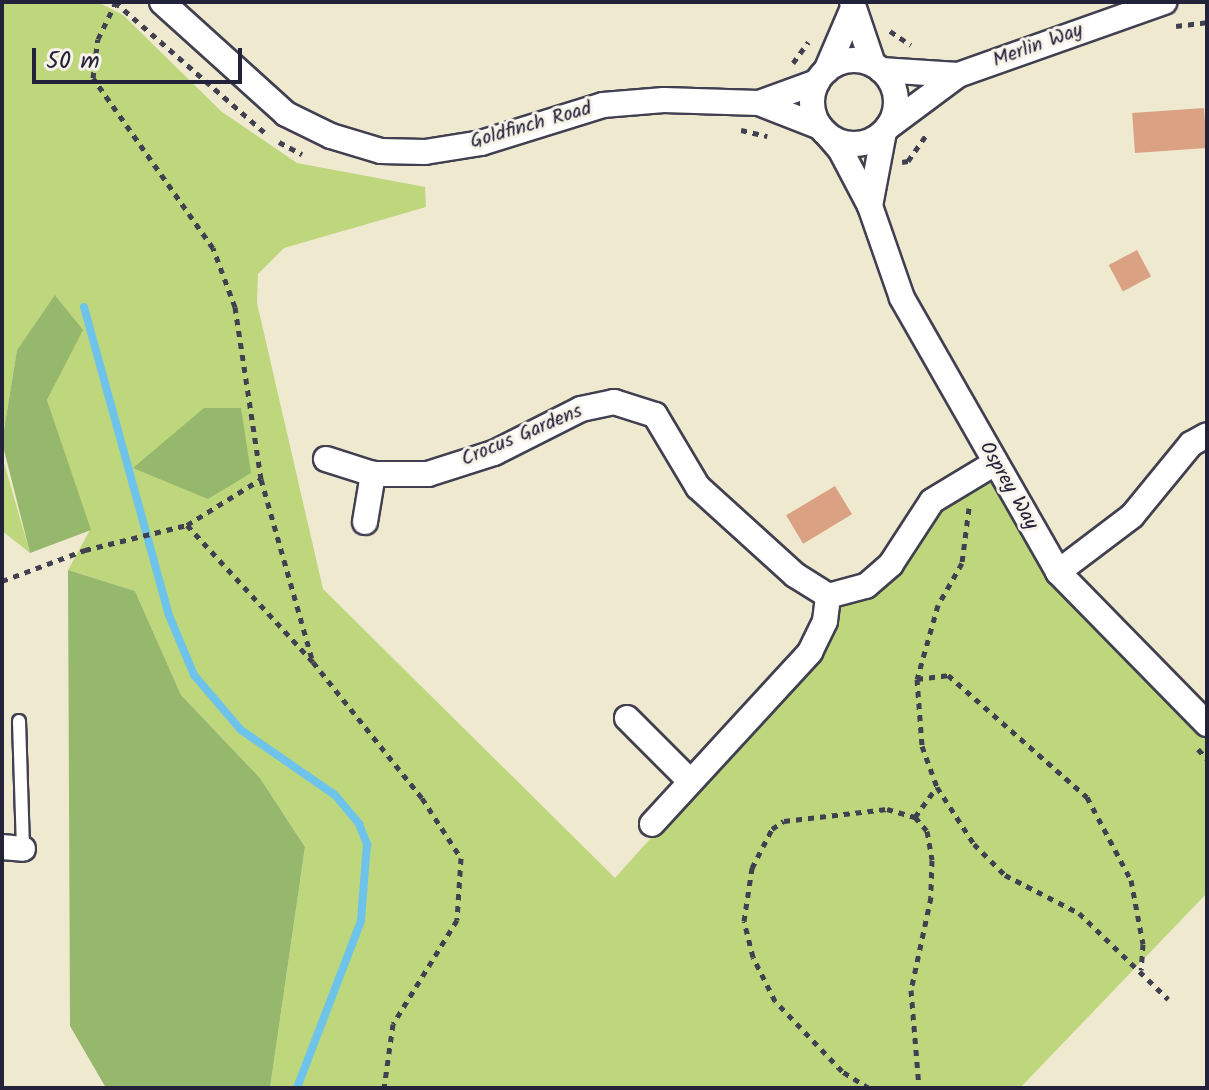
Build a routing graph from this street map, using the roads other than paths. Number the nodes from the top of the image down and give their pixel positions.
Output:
1 (162, 2) edge
2 (1164, 2) edge
3 (853, 5) edge
4 (877, 67) junction
5 (958, 75) junction
6 (822, 76) junction
7 (759, 103) junction
8 (823, 130) junction
9 (886, 130) junction
10 (870, 206) junction
11 (1207, 435) edge
12 (326, 459) dead end
13 (995, 463) junction
14 (373, 474) junction
15 (365, 522) dead end
16 (1058, 572) junction
17 (828, 596) junction
18 (627, 718) dead end
19 (19, 721) dead end
20 (1207, 724) edge
21 (690, 781) junction
22 (652, 824) dead end
23 (12, 848) edge

1 - 7 street, Goldfinch Road
2 - 5 street, Merlin Way
3 - 4 street
3 - 6 street
4 - 5 street, Merlin Way
4 - 6 street
4 - 9 street
5 - 9 street, Merlin Way
6 - 7 street, Goldfinch Road
6 - 8 street
7 - 8 street, Goldfinch Road
8 - 9 street
8 - 10 street, Osprey Way
9 - 10 street, Osprey Way
10 - 13 street, Osprey Way
11 - 16 street
12 - 14 street, Crocus Gardens
13 - 16 street, Osprey Way
13 - 17 street
14 - 15 street
14 - 17 street, Crocus Gardens
16 - 20 street, Osprey Way
17 - 21 street
18 - 21 street
19 - 23 lane
21 - 22 street

